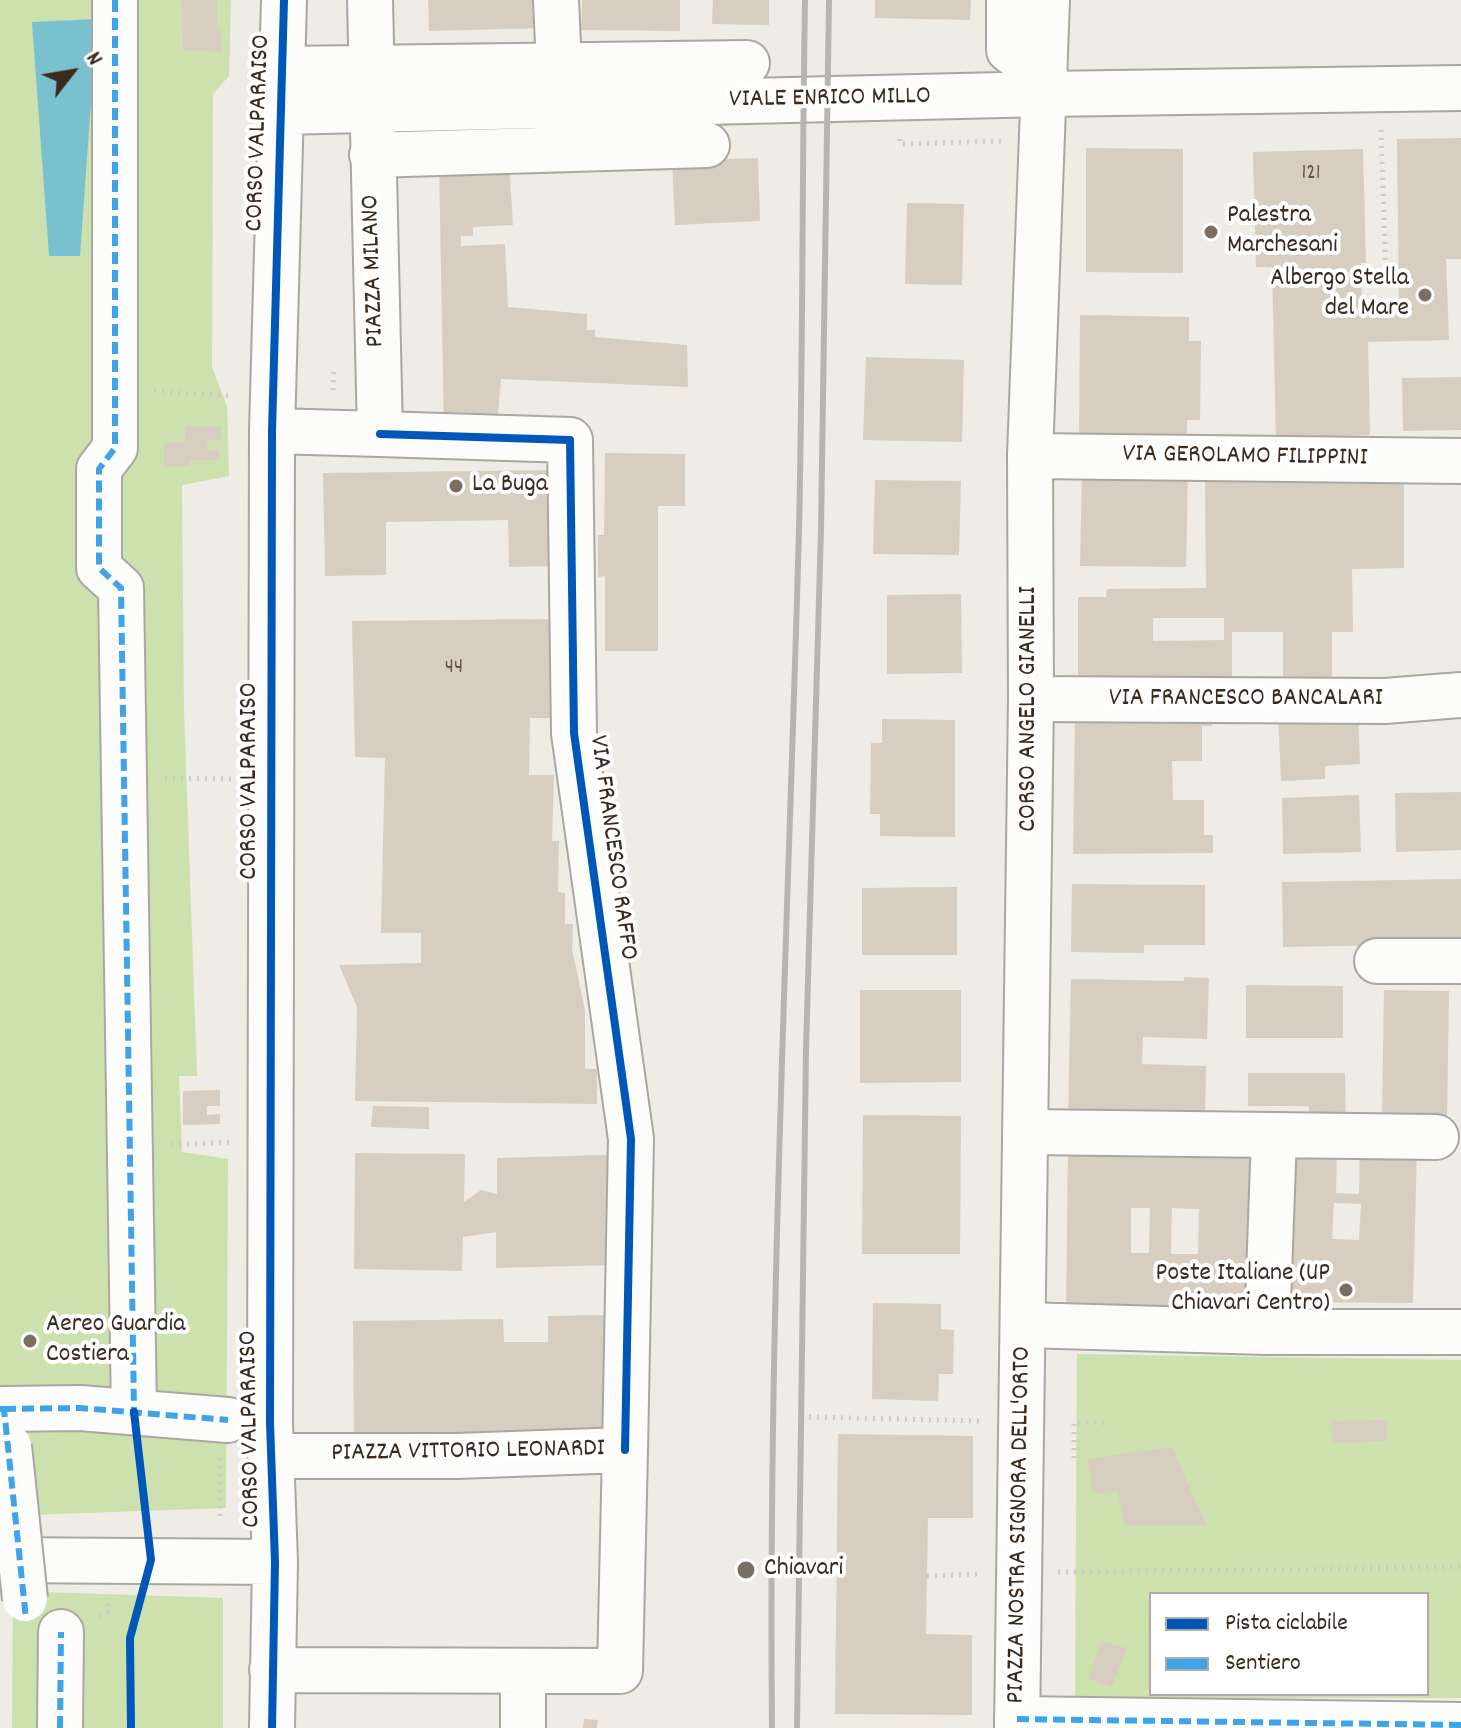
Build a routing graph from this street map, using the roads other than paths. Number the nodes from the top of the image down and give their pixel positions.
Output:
1 (115, 0) edge
2 (284, 0) edge
3 (370, 0) edge
4 (556, 0) edge
5 (1009, 0) edge
6 (1047, 0) edge
7 (747, 63) dead end
8 (559, 67) junction
9 (282, 69) junction
10 (1045, 86) junction
11 (1461, 88) edge
12 (372, 91) junction
13 (281, 112) junction
14 (707, 145) dead end
15 (372, 155) junction
16 (272, 431) junction
17 (380, 434) junction
18 (1030, 456) junction
19 (1461, 461) edge
20 (1461, 695) edge
21 (1031, 699) junction
22 (1377, 961) dead end
23 (1461, 961) edge
24 (1027, 1132) junction
25 (1274, 1135) junction
26 (1436, 1137) dead end
27 (1024, 1325) junction
28 (1267, 1332) junction
29 (1461, 1332) edge
30 (134, 1412) junction
31 (228, 1420) dead end
32 (5, 1421) edge
33 (625, 1450) junction
34 (270, 1456) junction
35 (0, 1560) edge
36 (275, 1562) junction
37 (272, 1670) junction
38 (523, 1671) junction
39 (1017, 1723) edge
40 (1461, 1725) edge
41 (60, 1728) edge
42 (272, 1728) edge
43 (523, 1728) edge

1 - 30 street
2 - 9 street, CORSO VALPARAISO
3 - 12 street, PIAZZA MILANO
4 - 8 street
5 - 10 street
6 - 10 street, CORSO ANGELO GIANELLI
7 - 8 street, VIALE ENRICO MILLO
8 - 12 street, VIALE ENRICO MILLO
9 - 12 street, VIALE ENRICO MILLO
9 - 13 street, CORSO VALPARAISO
10 - 11 street, VIALE ENRICO MILLO
10 - 12 street, VIALE ENRICO MILLO
10 - 18 street, CORSO ANGELO GIANELLI
12 - 13 street, VIALE ENRICO MILLO
12 - 15 street, PIAZZA MILANO
13 - 16 street, CORSO VALPARAISO
14 - 15 street, VIALE ENRICO MILLO
15 - 17 street, PIAZZA MILANO
16 - 17 street
16 - 34 street, CORSO VALPARAISO
17 - 33 street, VIA FRANCESCO RAFFO
18 - 19 street, VIA GEROLAMO FILIPPINI
18 - 21 street, CORSO ANGELO GIANELLI
20 - 21 street, VIA FRANCESCO BANCALARI
21 - 24 street, CORSO ANGELO GIANELLI
22 - 23 street
24 - 25 street
24 - 27 street, CORSO ANGELO GIANELLI
25 - 26 street
25 - 28 street
27 - 28 street, PIAZZA NOSTRA SIGNORA DELL'ORTO
27 - 39 street, PIAZZA NOSTRA SIGNORA DELL'ORTO
28 - 29 street, PIAZZA NOSTRA SIGNORA DELL'ORTO
30 - 31 street
30 - 32 street
32 - 41 street, bridge
33 - 34 street, PIAZZA VITTORIO LEONARDI
33 - 38 street, PIAZZA VITTORIO LEONARDI
34 - 36 street, CORSO VALPARAISO
35 - 36 street
36 - 37 street, CORSO VALPARAISO
37 - 38 street, PIAZZA VITTORIO LEONARDI
37 - 42 street, CORSO VALPARAISO
38 - 43 street
39 - 40 street, PIAZZA NOSTRA SIGNORA DELL'ORTO

